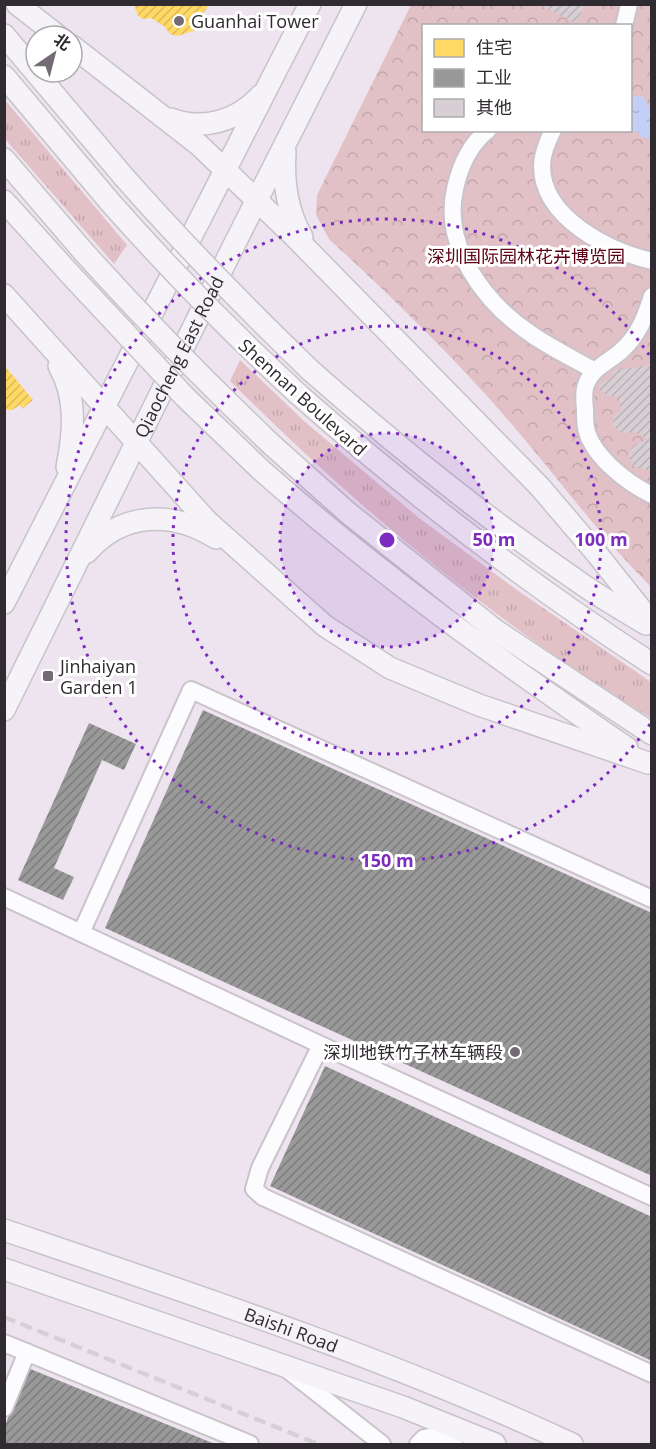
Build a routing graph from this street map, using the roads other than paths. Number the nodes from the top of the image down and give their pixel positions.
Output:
1 (17, 4) edge
2 (310, 4) edge
3 (356, 4) edge
4 (629, 4) edge
5 (43, 24) edge
6 (624, 24) edge
7 (4, 35) edge
8 (84, 55) edge
9 (4, 76) edge
10 (270, 84) junction
11 (165, 117) junction
12 (486, 132) edge
13 (552, 132) edge
14 (286, 144) junction
15 (4, 159) edge
16 (227, 170) junction
17 (257, 200) junction
18 (4, 201) edge
19 (313, 256) junction
20 (651, 261) edge
21 (4, 295) edge
22 (651, 296) edge
23 (43, 339) junction
24 (595, 371) junction
25 (104, 407) junction
26 (137, 443) junction
27 (64, 483) junction
28 (651, 495) edge
29 (247, 557) junction
30 (74, 567) junction
31 (4, 603) edge
32 (651, 625) edge
33 (651, 664) edge
34 (4, 710) edge
35 (651, 734) edge
36 (650, 764) edge
37 (4, 897) edge
38 (651, 899) edge
39 (81, 933) junction
40 (321, 1046) junction
41 (651, 1197) edge
42 (4, 1230) edge
43 (4, 1269) edge
44 (4, 1343) edge
45 (27, 1352) junction
46 (283, 1367) junction
47 (651, 1374) edge
48 (4, 1408) edge
49 (250, 1444) edge
50 (382, 1444) edge
51 (418, 1444) edge
52 (454, 1444) edge
53 (495, 1444) edge
54 (572, 1444) edge

1 - 5 main road
2 - 10 main road
3 - 14 main road, Qiaocheng East Road
4 - 6 lane
7 - 32 main road, bridge
8 - 11 main road
9 - 33 main road, Shennan Boulevard, bridge
10 - 11 main road
10 - 16 main road
11 - 16 main road
12 - 24 lane
13 - 20 lane
14 - 17 main road, Qiaocheng East Road
14 - 19 main road
15 - 35 main road, bridge
16 - 17 main road
16 - 25 main road
17 - 19 main road
17 - 26 main road, Qiaocheng East Road
18 - 36 main road, bridge
19 - 32 main road
21 - 23 main road
22 - 24 lane
23 - 25 main road
23 - 27 main road
24 - 28 lane
25 - 26 main road
25 - 27 main road
26 - 29 main road
26 - 30 main road, Qiaocheng East Road
27 - 31 main road
29 - 30 main road
29 - 36 main road
30 - 34 main road, Qiaocheng East Road
37 - 39 lane
38 - 39 lane
39 - 40 lane
40 - 41 lane
40 - 47 lane
42 - 54 main road, Baishi Road
43 - 46 main road, Baishi Road
44 - 45 lane
45 - 48 lane
45 - 49 lane
46 - 50 lane
46 - 53 main road, Baishi Road
51 - 52 lane

